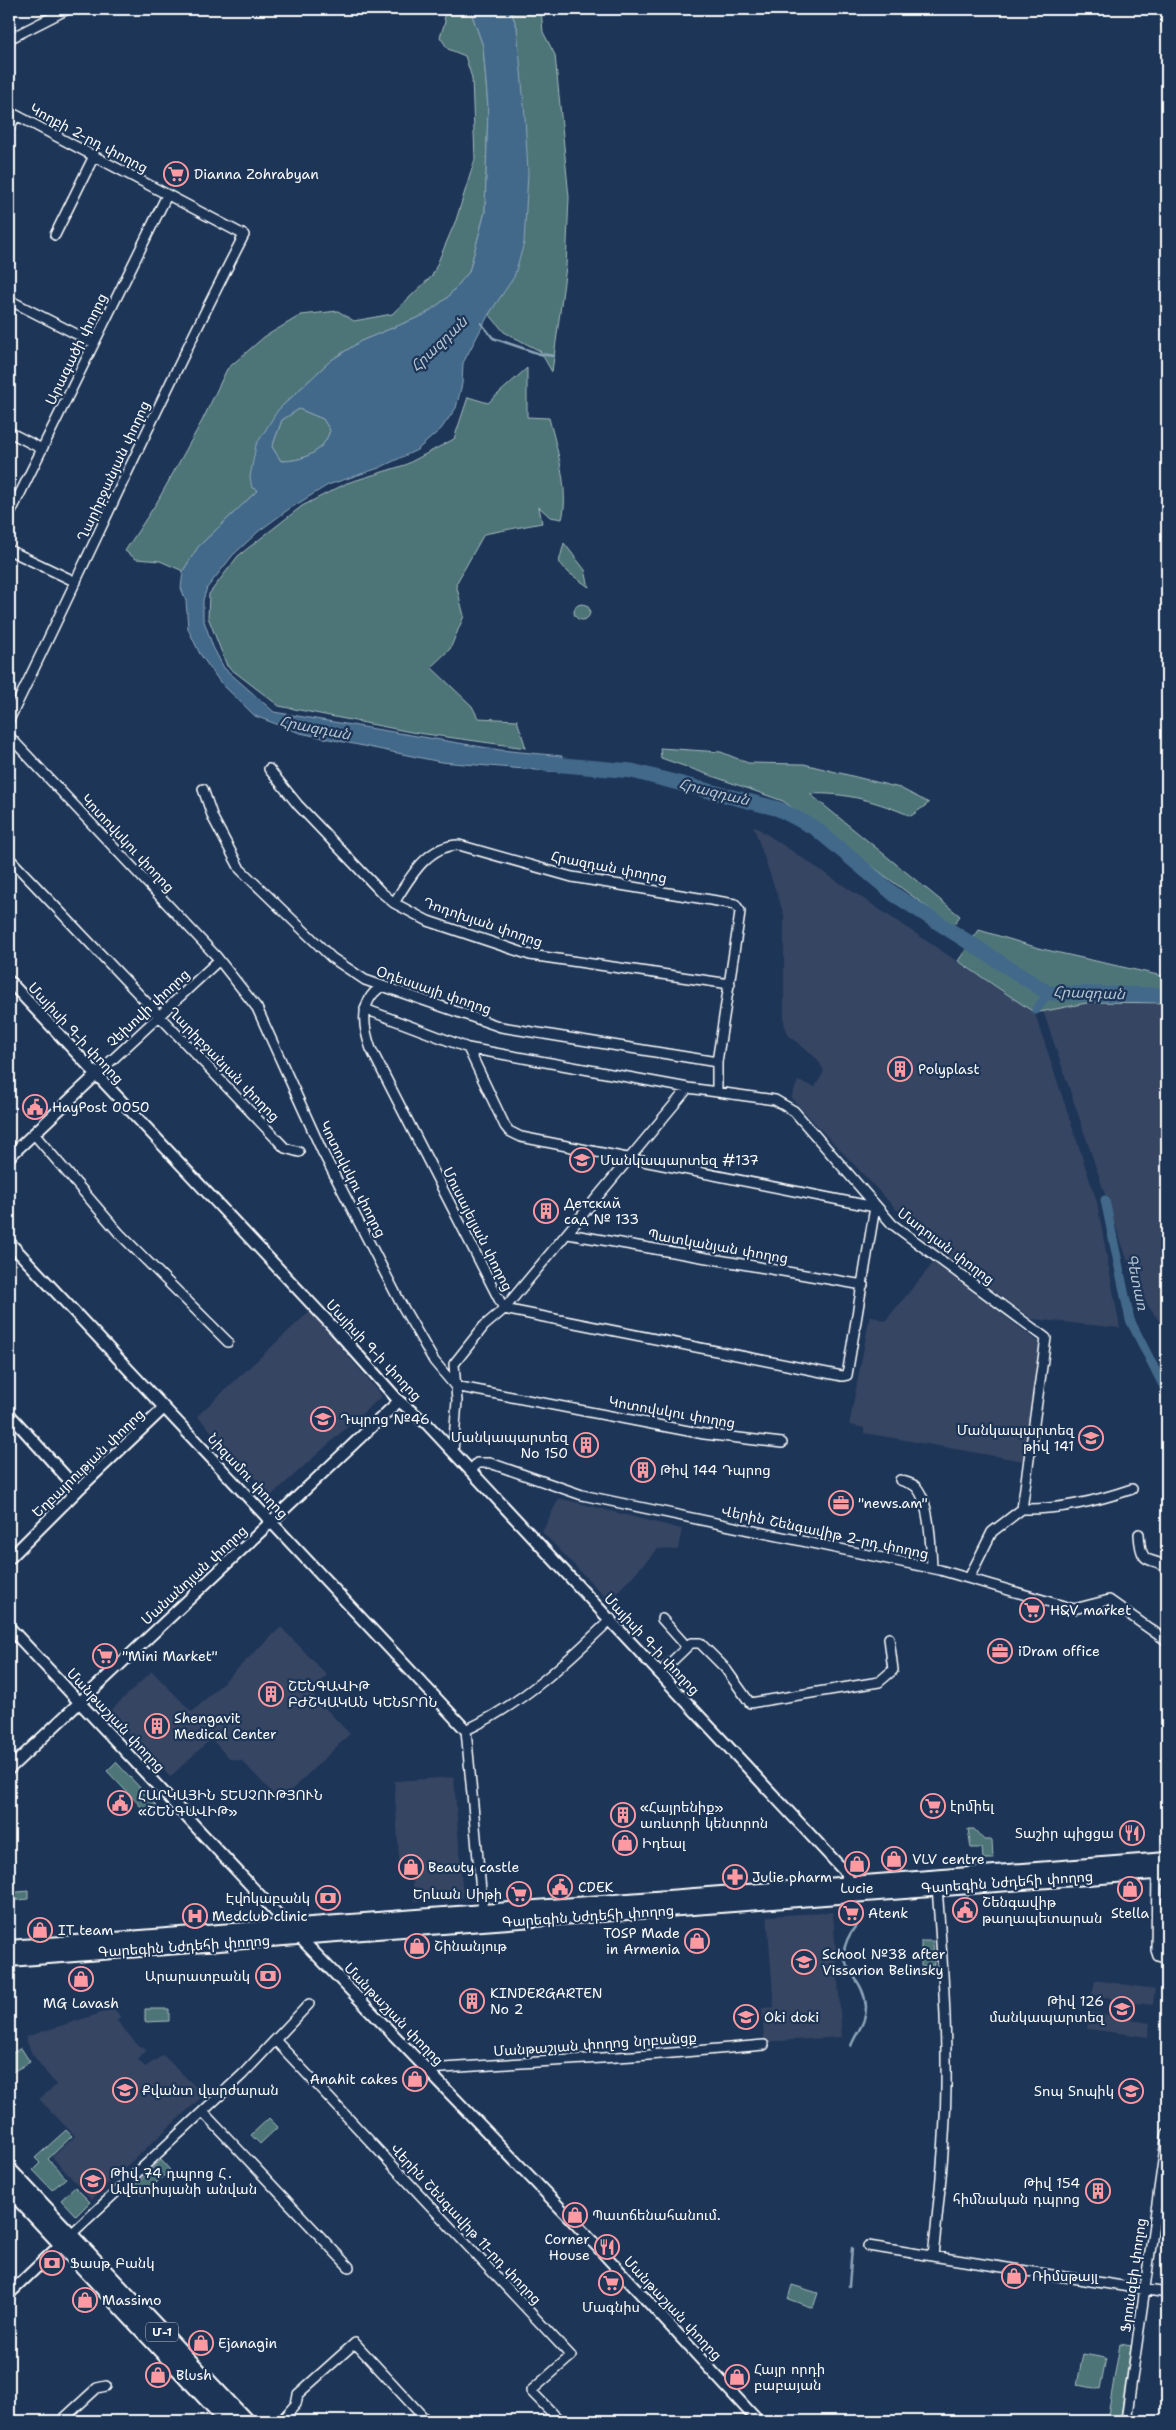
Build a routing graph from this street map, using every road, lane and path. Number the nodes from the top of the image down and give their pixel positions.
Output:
1 (68, 9) edge
2 (1166, 9) edge
3 (1167, 27) edge
4 (9, 39) edge
5 (9, 129) edge
6 (94, 156) junction
7 (167, 195) junction
8 (55, 235) dead end
9 (244, 235) joint
10 (9, 300) edge
11 (94, 343) junction
12 (9, 432) edge
13 (42, 449) junction
14 (9, 516) edge
15 (9, 550) edge
16 (76, 582) junction
17 (9, 720) edge
18 (9, 736) edge
19 (268, 769) dead end
20 (203, 789) dead end
21 (9, 858) edge
22 (391, 904) junction
23 (219, 960) junction
24 (9, 981) edge
25 (730, 984) junction
26 (381, 986) junction
27 (365, 1008) junction
28 (159, 1016) junction
29 (468, 1048) junction
30 (717, 1062) junction
31 (96, 1075) junction
32 (688, 1088) junction
33 (716, 1091) junction
34 (34, 1134) junction
35 (299, 1152) dead end
36 (9, 1157) edge
37 (632, 1158) junction
38 (875, 1207) junction
39 (568, 1234) junction
40 (9, 1242) edge
41 (862, 1285) junction
42 (504, 1309) junction
43 (228, 1342) dead end
44 (455, 1386) junction
45 (399, 1401) junction
46 (164, 1408) junction
47 (9, 1414) edge
48 (782, 1443) dead end
49 (453, 1452) junction
50 (471, 1471) junction
51 (900, 1480) dead end
52 (1132, 1489) dead end
53 (78, 1490) junction
54 (1022, 1508) junction
55 (271, 1521) junction
56 (1139, 1534) dead end
57 (9, 1559) edge
58 (932, 1568) junction
59 (1167, 1572) edge
60 (969, 1578) junction
61 (611, 1619) junction
62 (662, 1620) dead end
63 (9, 1627) edge
64 (889, 1638) dead end
65 (1167, 1641) edge
66 (687, 1647) junction
67 (660, 1673) junction
68 (80, 1701) junction
69 (466, 1730) junction
70 (9, 1769) edge
71 (1167, 1860) edge
72 (1162, 1871) edge
73 (936, 1887) junction
74 (853, 1890) junction
75 (483, 1912) junction
76 (290, 1927) junction
77 (302, 1938) junction
78 (9, 1948) edge
79 (1167, 1959) edge
80 (9, 1960) edge
81 (309, 2004) dead end
82 (276, 2041) junction
83 (764, 2045) dead end
84 (427, 2069) junction
85 (203, 2112) junction
86 (1167, 2133) edge
87 (9, 2170) edge
88 (9, 2188) edge
89 (66, 2239) junction
90 (868, 2246) dead end
91 (933, 2256) junction
92 (349, 2267) dead end
93 (1145, 2289) junction
94 (1167, 2293) edge
95 (9, 2294) edge
96 (106, 2386) dead end
97 (61, 2421) edge
98 (227, 2421) edge
99 (246, 2421) edge
100 (281, 2421) edge
101 (427, 2421) edge
102 (560, 2421) edge
103 (758, 2421) edge
104 (1126, 2421) edge

1 - 4 street
2 - 3 street
5 - 6 street, Կողբի 2-րդ փողոց
6 - 7 street, Կողբի 2-րդ փողոց
6 - 8 street
7 - 9 street, Կողբի 2-րդ փողոց
7 - 11 street, Արագածի փողոց
9 - 16 street, Ղարիբջանյան փողոց
10 - 11 street
11 - 13 street, Արագածի փողոց
12 - 13 street
13 - 14 street, Արագածի փողոց
15 - 16 street
16 - 17 street, Ղարիբջանյան փողոց
18 - 23 street, Կոտովսկու փողոց
19 - 22 street, Դոդոխյան փողոց
20 - 26 street, Օդեսսայի փողոց
21 - 28 street, Ղարիբջանյան փողոց
22 - 25 street, Դոդոխյան փողոց
22 - 25 street, Հրազդան փողոց
23 - 28 street, Չեխովի փողոց
23 - 44 street, Կոտովսկու փողոց
24 - 31 street, Մայիսի 9-ի փողոց
25 - 30 street
26 - 27 street
26 - 30 street, Օդեսսայի փողոց
27 - 29 street
27 - 42 street, Մուսայելյան փողոց
28 - 31 street, Չեխովի փողոց
28 - 35 street, Ղարիբջանյան փողոց
29 - 32 street
29 - 37 street
30 - 33 street
31 - 34 street, Չեխովի փողոց
31 - 45 street, Մայիսի 9-ի փողոց
32 - 33 street
32 - 37 street
33 - 38 street
34 - 36 street, Չեխովի փողոց
34 - 43 street
37 - 38 street
37 - 39 street
38 - 41 street
38 - 54 street, Մադոյան փողոց
39 - 41 street, Պատկանյան փողոց
39 - 42 street
40 - 46 street, Նիզամու փողոց
41 - 42 street, Մուսայելյան փողոց
42 - 44 street
44 - 48 street, Կոտովսկու փողոց
44 - 49 street
45 - 49 street, Մայիսի 9-ի փողոց
45 - 55 street, Մանանդյան փողոց
46 - 53 street, Եղբայրության փողոց
46 - 55 street, Նիզամու փողոց
47 - 53 street
49 - 50 street, Մայիսի 9-ի փողոց
50 - 58 street, Վերին Շենգավիթ 2-րդ փողոց
50 - 61 street, Մայիսի 9-ի փողոց
51 - 58 street
52 - 54 street
53 - 57 street, Եղբայրության փողոց
54 - 60 street
55 - 68 street, Մանանդյան փողոց
55 - 69 street, Նիզամու փողոց
56 - 59 street
58 - 60 street, Վերին Շենգավիթ 2-րդ փողոց
60 - 65 street, Վերին Շենգավիթ 2-րդ փողոց
61 - 67 street, Մայիսի 9-ի փողոց
61 - 69 street
62 - 66 street
63 - 68 street, Մանթաշյան փողոց
64 - 66 street
66 - 67 street
67 - 74 street, Մայիսի 9-ի փողոց
68 - 70 street, Մանանդյան փողոց
68 - 76 street, Մանթաշյան փողոց
69 - 75 street
71 - 74 main road, Գարեգին Նժդեհի փողոց
72 - 73 main road, Գարեգին Նժդեհի փողոց
72 - 79 street
73 - 74 main road, Գարեգին Նժդեհի փողոց
73 - 91 street
74 - 75 main road, Գարեգին Նժդեհի փողոց
74 - 77 main road, Գարեգին Նժդեհի փողոց
75 - 76 main road, Գարեգին Նժդեհի փողոց
76 - 77 street, Մանթաշյան փողոց
76 - 78 main road, Գարեգին Նժդեհի փողոց
77 - 80 main road, Գարեգին Նժդեհի փողոց
77 - 84 street, Մանթաշյան փողոց
81 - 82 street
82 - 85 street
82 - 102 street, Վերին Շենգավիթ 11-րդ փողոց
83 - 84 street, Մանթաշյան փողոց նրբանցք
84 - 103 street, Մանթաշյան փողոց
85 - 89 street
85 - 92 street
86 - 93 street, Ֆրունզեի փողոց
87 - 89 main road, Մ-1
88 - 89 main road, Մ-1
89 - 95 street
89 - 98 main road, Մ-1
89 - 99 main road, Մ-1
90 - 91 street
91 - 93 street
93 - 94 street
93 - 104 street, Ֆրունզեի փողոց
96 - 97 street
100 - 101 street

